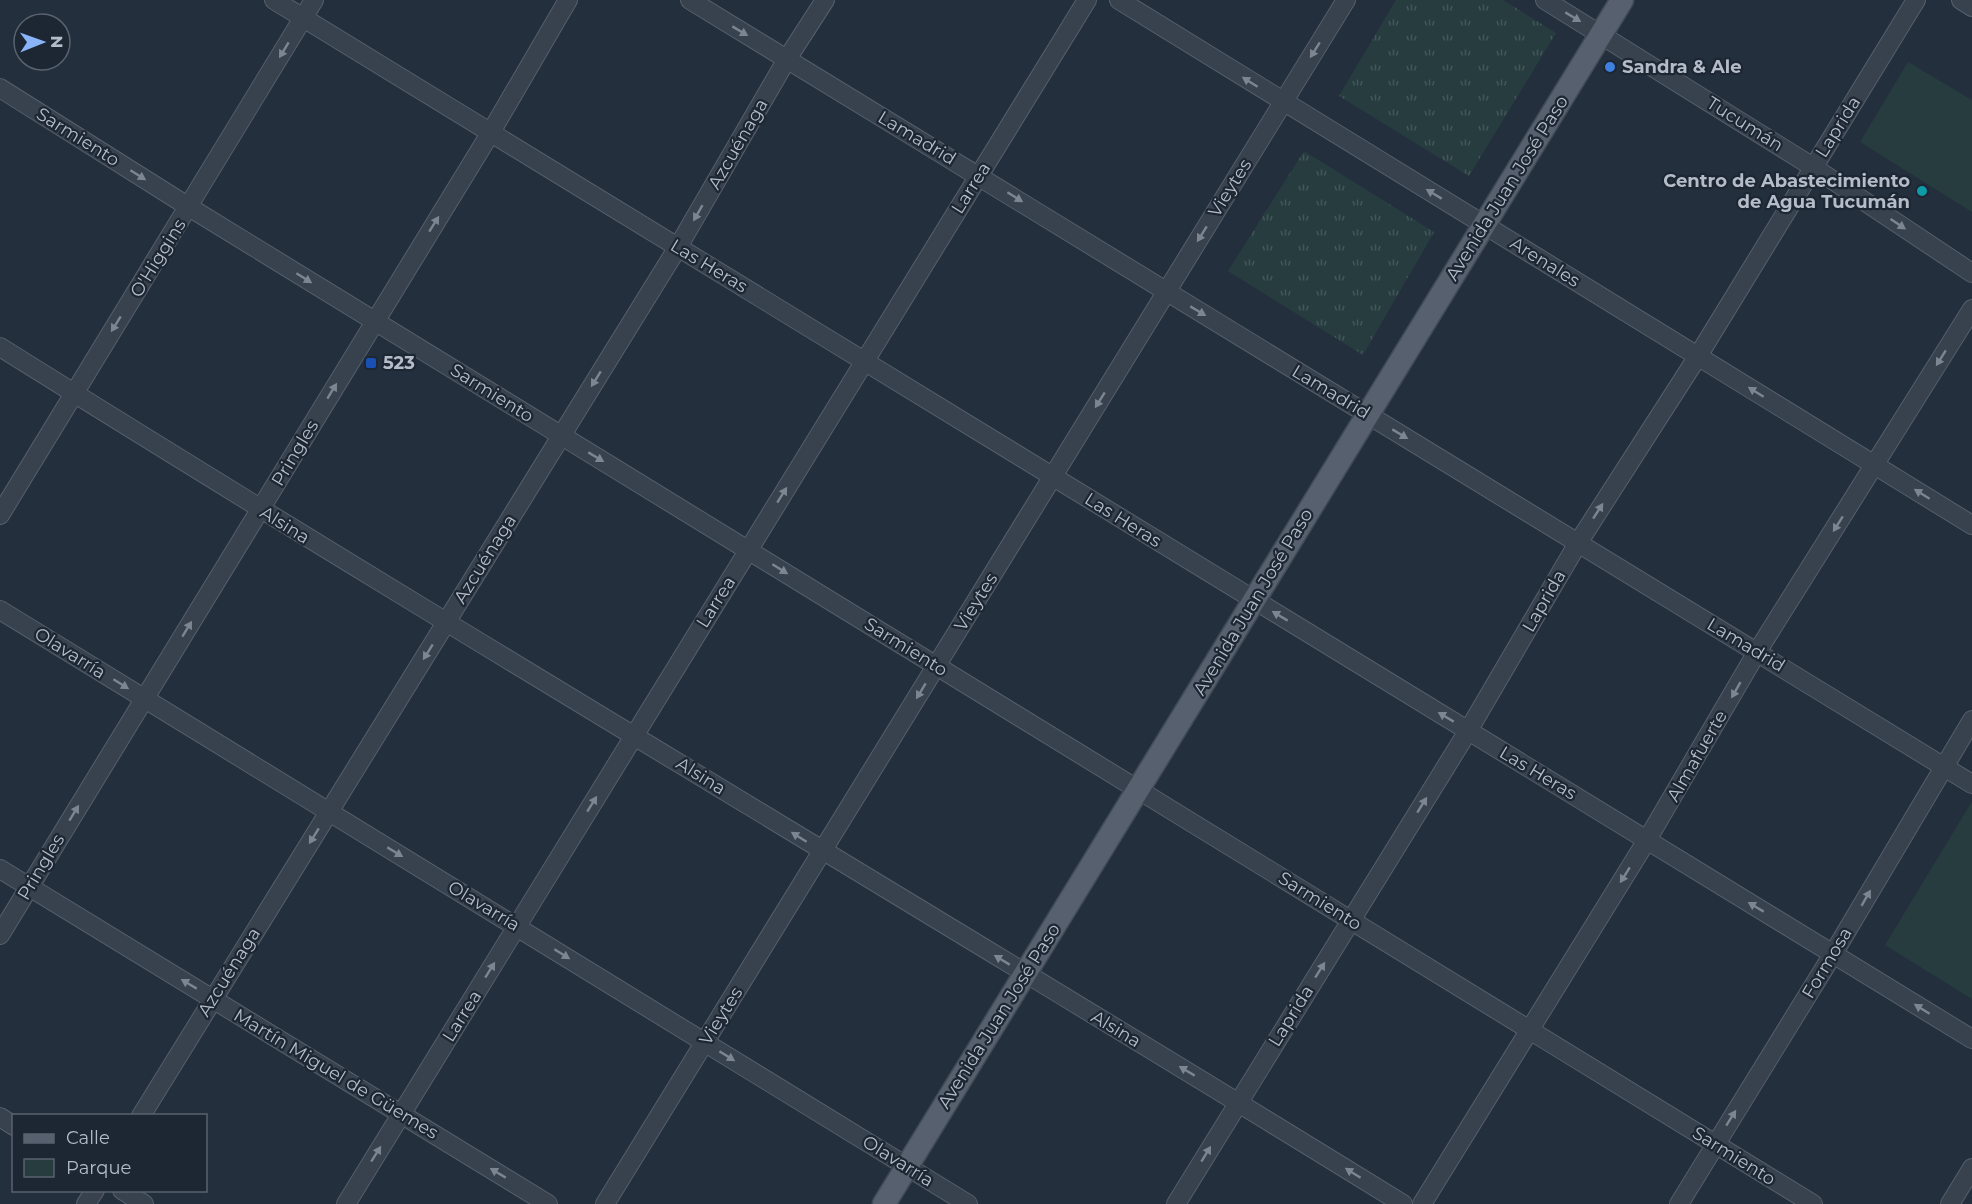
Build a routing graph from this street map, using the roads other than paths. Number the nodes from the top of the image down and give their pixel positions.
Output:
1 (274, 0) edge
2 (314, 0) edge
3 (568, 0) edge
4 (690, 0) edge
5 (825, 0) edge
6 (1087, 0) edge
7 (1119, 0) edge
8 (1346, 0) edge
9 (1545, 0) edge
10 (1622, 0) edge
11 (1916, 0) edge
12 (1961, 0) edge
13 (1972, 7) edge
14 (303, 18) junction
15 (1601, 34) junction
16 (787, 59) junction
17 (1, 90) edge
18 (1283, 102) junction
19 (491, 132) junction
20 (1813, 167) junction
21 (979, 175) junction
22 (189, 207) junction
23 (1484, 225) junction
24 (678, 247) junction
25 (1972, 273) edge
26 (1167, 291) junction
27 (1972, 309) edge
28 (375, 321) junction
29 (0, 347) edge
30 (1698, 356) junction
31 (865, 361) junction
32 (73, 393) junction
33 (1368, 414) junction
34 (561, 435) junction
35 (1876, 465) junction
36 (1053, 476) junction
37 (260, 510) junction
38 (0, 515) edge
39 (1972, 525) edge
40 (1578, 543) junction
41 (749, 549) junction
42 (1254, 600) junction
43 (0, 610) edge
44 (446, 624) junction
45 (1757, 652) junction
46 (937, 666) junction
47 (144, 698) junction
48 (1972, 720) edge
49 (1468, 731) junction
50 (635, 735) junction
51 (1943, 766) junction
52 (1972, 784) edge
53 (1138, 790) junction
54 (329, 812) junction
55 (1647, 840) junction
56 (823, 852) junction
57 (0, 869) edge
58 (29, 887) junction
59 (1351, 920) junction
60 (517, 926) junction
61 (0, 935) edge
62 (1833, 954) junction
63 (1025, 974) junction
64 (213, 999) junction
65 (1529, 1029) junction
66 (1972, 1039) edge
67 (705, 1042) junction
68 (1238, 1102) junction
69 (142, 1114) edge
70 (401, 1114) junction
71 (1715, 1144) junction
72 (907, 1167) junction
73 (1972, 1168) edge
74 (124, 1192) edge
75 (144, 1204) edge
76 (346, 1204) edge
77 (548, 1204) edge
78 (605, 1204) edge
79 (884, 1204) edge
80 (968, 1204) edge
81 (1176, 1204) edge
82 (1403, 1204) edge
83 (1422, 1204) edge
84 (1679, 1204) edge
85 (1813, 1204) edge
86 (1950, 1204) edge

1 - 14 street, Las Heras
2 - 14 street, O'Higgins
3 - 19 street, Pringles
4 -> 16 street, Lamadrid
5 - 16 street, Azcuénaga
6 - 21 street, Larrea
18 -> 7 street, Arenales
8 -> 18 street, Vieytes
9 -> 15 street, Tucumán
10 - 15 main road, Avenida Juan José Paso
11 - 20 street, Laprida
12 - 13 street
14 - 19 street, Las Heras
14 -> 22 street, O'Higgins
15 - 20 street, Tucumán
15 - 23 main road, Avenida Juan José Paso
16 - 21 street, Lamadrid
16 -> 24 street, Azcuénaga
17 -> 22 street, Sarmiento
23 -> 18 street, Arenales
18 -> 26 street, Vieytes
19 - 24 street, Las Heras
28 -> 19 street, Pringles
20 -> 25 street, Tucumán
20 - 30 street, Laprida
21 -> 26 street, Lamadrid
21 - 31 street, Larrea
22 -> 28 street, Sarmiento
22 -> 32 street, O'Higgins
23 - 30 street, Arenales
23 - 33 main road, Avenida Juan José Paso
24 - 31 street, Las Heras
24 -> 34 street, Azcuénaga
26 -> 33 street, Lamadrid
26 -> 36 street, Vieytes
27 -> 35 street, Almafuerte
28 - 34 street, Sarmiento
37 -> 28 street, Pringles
29 - 32 street, Alsina
35 -> 30 street, Arenales
40 -> 30 street, Laprida
31 - 36 street, Las Heras
41 -> 31 street, Larrea
32 - 37 street, Alsina
32 - 38 street, O'Higgins
33 -> 40 street, Lamadrid
33 - 42 main road, Avenida Juan José Paso
34 -> 41 street, Sarmiento
34 - 44 street, Azcuénaga
39 -> 35 street, Arenales
35 -> 45 street, Almafuerte
36 - 42 street, Las Heras
36 - 46 street, Vieytes
37 - 44 street, Alsina
47 -> 37 street, Pringles
40 - 45 street, Lamadrid
40 - 49 street, Laprida
41 -> 46 street, Sarmiento
41 - 50 street, Larrea
49 -> 42 street, Las Heras
42 - 53 main road, Avenida Juan José Paso
43 -> 47 street, Olavarría
44 - 50 street, Alsina
44 -> 54 street, Azcuénaga
45 - 51 street, Lamadrid
45 -> 55 street, Almafuerte
46 - 53 street, Sarmiento
46 -> 56 street, Vieytes
47 - 54 street, Olavarría
58 -> 47 street, Pringles
48 - 51 street, Formosa
49 - 55 street, Las Heras
59 -> 49 street, Laprida
56 -> 50 street, Alsina
60 -> 50 street, Larrea
51 - 52 street, Lamadrid
62 -> 51 street, Formosa
53 - 59 street, Sarmiento
53 - 63 main road, Avenida Juan José Paso
54 -> 60 street, Olavarría
54 -> 64 street, Azcuénaga
62 -> 55 street, Las Heras
55 -> 65 street, Almafuerte
63 -> 56 street, Alsina
56 - 67 street, Vieytes
57 - 58 street, Martín Miguel de Güemes
58 - 61 street, Pringles
64 -> 58 street, Martín Miguel de Güemes
59 - 65 street, Sarmiento
68 -> 59 street, Laprida
60 -> 67 street, Olavarría
70 -> 60 street, Larrea
66 -> 62 street, Las Heras
71 -> 62 street, Formosa
68 -> 63 street, Alsina
63 - 72 main road, Avenida Juan José Paso
64 - 69 street, Azcuénaga
64 - 70 street, Martín Miguel de Güemes
65 - 71 street, Sarmiento
65 - 83 street, Almafuerte
67 -> 72 street, Olavarría
67 - 78 street, Vieytes
81 -> 68 street, Laprida
82 -> 68 street, Alsina
76 -> 70 street, Larrea
77 -> 70 street, Martín Miguel de Güemes
71 - 84 street, Formosa
71 - 85 street, Sarmiento
72 - 79 main road, Avenida Juan José Paso
72 - 80 street, Olavarría
73 - 86 street
74 - 75 street

